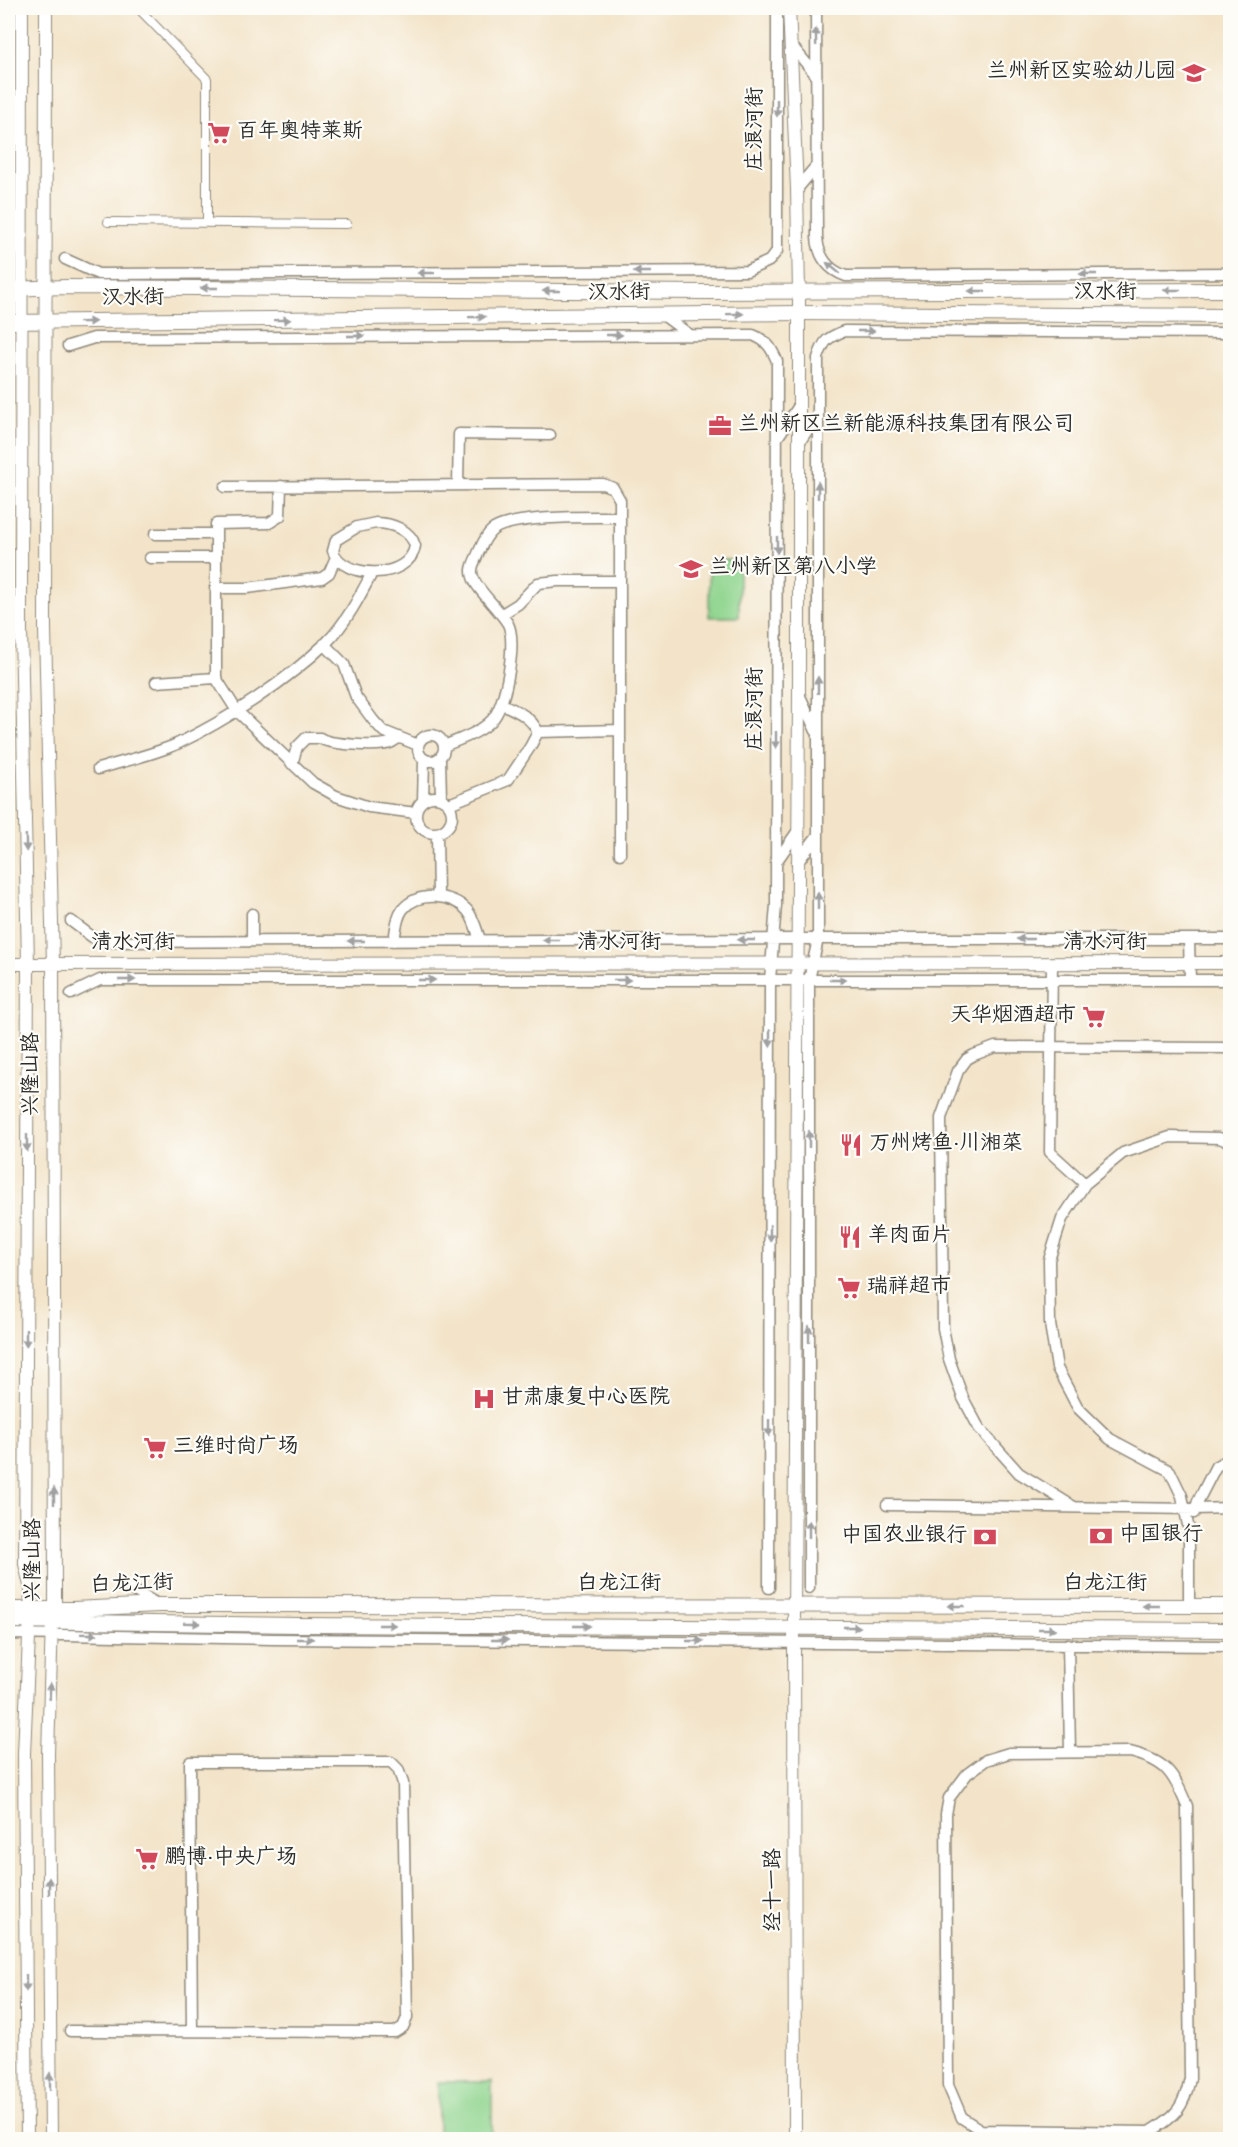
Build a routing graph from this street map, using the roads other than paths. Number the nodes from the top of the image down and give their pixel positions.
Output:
1 (22, 8) edge
2 (46, 8) edge
3 (138, 8) edge
4 (777, 8) edge
5 (789, 8) edge
6 (816, 8) edge
7 (791, 45) junction
8 (816, 75) junction
9 (817, 165) junction
10 (797, 189) junction
11 (108, 222) dead end
12 (207, 222) junction
13 (347, 224) dead end
14 (65, 259) dead end
15 (679, 272) junction
16 (400, 273) junction
17 (1230, 273) edge
18 (911, 276) junction
19 (22, 288) junction
20 (46, 288) junction
21 (8, 289) edge
22 (372, 290) junction
23 (1230, 290) edge
24 (931, 291) junction
25 (679, 292) junction
26 (703, 292) junction
27 (799, 292) junction
28 (799, 313) junction
29 (932, 314) junction
30 (663, 315) junction
31 (704, 315) junction
32 (1230, 316) edge
33 (448, 318) junction
34 (14, 322) edge
35 (45, 322) junction
36 (908, 331) junction
37 (1230, 333) edge
38 (690, 335) junction
39 (430, 336) junction
40 (68, 346) dead end
41 (799, 406) junction
42 (818, 414) junction
43 (550, 435) dead end
44 (777, 438) junction
45 (799, 443) junction
46 (458, 485) junction
47 (281, 486) junction
48 (225, 487) dead end
49 (620, 517) junction
50 (154, 534) dead end
51 (216, 534) junction
52 (336, 557) junction
53 (150, 558) dead end
54 (216, 558) junction
55 (372, 573) junction
56 (620, 581) junction
57 (215, 588) junction
58 (502, 614) junction
59 (324, 644) junction
60 (216, 678) junction
61 (156, 682) dead end
62 (799, 694) junction
63 (502, 704) junction
64 (237, 711) junction
65 (620, 730) junction
66 (538, 732) junction
67 (818, 734) junction
68 (398, 738) junction
69 (418, 745) junction
70 (444, 746) junction
71 (440, 758) junction
72 (424, 759) junction
73 (292, 764) junction
74 (98, 769) dead end
75 (423, 801) junction
76 (445, 801) junction
77 (416, 813) junction
78 (797, 832) junction
79 (437, 834) junction
80 (818, 836) junction
81 (620, 854) dead end
82 (776, 862) junction
83 (797, 863) junction
84 (438, 897) junction
85 (252, 914) dead end
86 (71, 921) dead end
87 (773, 939) junction
88 (797, 939) junction
89 (818, 939) junction
90 (1189, 939) junction
91 (1230, 939) edge
92 (480, 940) junction
93 (252, 941) junction
94 (394, 941) junction
95 (771, 963) junction
96 (797, 963) junction
97 (813, 963) junction
98 (1052, 963) junction
99 (1189, 963) junction
100 (1230, 963) edge
101 (8, 964) edge
102 (28, 964) junction
103 (52, 964) junction
104 (770, 980) junction
105 (803, 980) junction
106 (1052, 980) junction
107 (1190, 980) junction
108 (1230, 980) edge
109 (71, 994) dead end
110 (1051, 1046) junction
111 (1230, 1048) edge
112 (1230, 1142) edge
113 (1085, 1184) junction
114 (1230, 1459) edge
115 (887, 1505) dead end
116 (1074, 1507) junction
117 (1230, 1508) edge
118 (1190, 1509) junction
119 (129, 1588) dead end
120 (769, 1588) dead end
121 (809, 1588) dead end
122 (159, 1605) junction
123 (1189, 1606) junction
124 (1230, 1606) edge
125 (794, 1607) junction
126 (8, 1609) edge
127 (29, 1621) junction
128 (53, 1621) junction
129 (135, 1622) junction
130 (297, 1625) junction
131 (794, 1627) junction
132 (8, 1628) edge
133 (1230, 1630) edge
134 (164, 1636) junction
135 (273, 1639) junction
136 (794, 1641) junction
137 (1068, 1644) junction
138 (1230, 1646) edge
139 (1070, 1752) junction
140 (70, 2031) dead end
141 (192, 2031) junction
142 (27, 2139) edge
143 (51, 2139) edge
144 (795, 2139) edge

1 - 19 street, 兴隆山路
2 - 20 street, 兴隆山路
3 - 12 street
4 -> 15 street, 庄浪河街
5 - 7 street, 经十一路
8 -> 6 street
7 - 8 street
7 - 10 street, 经十一路
8 - 9 street
9 - 10 street
18 -> 9 street
10 - 27 street, 经十一路
11 - 12 street
12 - 13 street
14 - 16 street
15 -> 16 street
15 - 25 street
16 - 22 street
17 -> 18 street
18 - 24 street
19 - 20 main road, 汉水街
19 - 21 main road, 汉水街
19 - 34 street, 兴隆山路
22 -> 20 main road, 汉水街
20 - 35 street, 兴隆山路
25 -> 22 main road, 汉水街
23 -> 24 main road, 汉水街
24 - 27 main road, 汉水街
25 - 26 main road, 汉水街
26 - 27 main road, 汉水街
26 - 31 main road
27 - 28 street, 经十一路
28 - 29 main road, 汉水街
31 -> 28 main road, 汉水街
28 - 41 street, 经十一路
29 - 32 main road, 汉水街
29 - 36 street
30 - 31 main road, 汉水街
33 -> 30 main road, 汉水街
30 - 38 street
35 -> 33 main road, 汉水街
33 - 39 street
34 - 35 main road, 汉水街
34 -> 102 street, 兴隆山路
35 - 103 street, 兴隆山路
36 - 37 street
42 -> 36 street
39 -> 38 street
38 - 44 street, 庄浪河街
40 -> 39 street
41 - 44 street
41 - 45 street, 经十一路
42 - 45 street
67 -> 42 street
43 - 46 street
44 -> 82 street, 庄浪河街
45 - 62 street, 经十一路
46 - 47 street
46 - 49 street
47 - 48 street
47 - 51 street
49 - 56 street
49 - 58 street
50 - 51 street
51 - 54 street
52 - 55 street
52 - 55 street
52 - 57 street
53 - 54 street
54 - 57 street
55 - 59 street
56 - 58 street
56 - 65 street
57 - 60 street
58 - 63 street
59 - 64 street
59 - 68 street
60 - 61 street
60 - 64 street
62 - 67 street
62 - 78 street, 经十一路
63 - 66 street
63 - 70 street
64 - 73 street
64 - 74 street
65 - 66 street
65 - 81 street
66 - 76 street
67 - 80 street
68 - 69 street
68 - 73 street
69 - 70 street
69 - 72 street
70 - 71 street
71 - 72 street
71 - 76 street
72 - 75 street
73 - 77 street
75 - 76 street
75 - 77 street
76 - 79 street
77 - 79 street
78 - 82 street
78 - 83 street, 经十一路
79 - 84 street
80 - 83 street
89 -> 80 street
82 - 87 street, 庄浪河街
83 - 88 street, 经十一路
84 - 92 street
84 - 94 street
85 - 93 street
86 - 93 street
87 - 88 street
87 -> 92 street
87 - 95 street, 庄浪河街
88 - 89 street
88 - 96 street, 经十一路
90 -> 89 street
89 - 97 street
90 - 91 street
90 - 99 street
92 - 94 street
94 -> 93 street
95 - 96 street, 清水河街
95 - 103 street, 清水河街
95 - 104 street, 庄浪河街
96 - 97 street, 清水河街
96 - 105 street, 经十一路
97 - 98 street, 清水河街
97 - 105 street
98 - 99 street, 清水河街
98 - 106 street
99 - 100 street, 清水河街
99 - 107 street
101 - 102 street, 清水河街
102 - 103 street, 清水河街
102 -> 127 street, 兴隆山路
128 -> 103 street, 兴隆山路
104 - 105 street
109 -> 104 street
104 -> 120 street, 庄浪河街
105 -> 106 street
121 -> 105 street
105 - 125 street, 经十一路
106 - 107 street
106 - 110 street
107 - 108 street
110 - 111 street
110 - 113 street
110 - 116 street
112 - 113 street
113 - 118 street
114 - 118 street
115 - 116 street
116 - 118 street
117 - 118 street
118 - 123 street
119 - 122 street
122 - 125 main road, 白龙江街
122 - 128 main road, 白龙江街
123 - 124 main road, 白龙江街
123 -> 125 main road, 白龙江街
125 - 131 street, 经十一路
126 - 127 main road, 白龙江街
127 - 128 main road, 白龙江街
127 - 132 main road, 白龙江街
127 -> 142 street, 兴隆山路
128 - 129 main road, 白龙江街
128 -> 134 street, 白龙江街
143 -> 128 street, 兴隆山路
129 -> 130 main road, 白龙江街
129 - 134 street
130 -> 131 main road, 白龙江街
130 - 135 street
131 -> 133 main road, 白龙江街
131 - 136 street, 经十一路
134 - 135 street, 白龙江街
135 -> 136 street, 白龙江街
136 - 137 street, 白龙江街
136 - 144 street, 经十一路
137 - 138 street, 白龙江街
137 - 139 street
139 - 139 street
140 - 141 street
141 - 141 street

